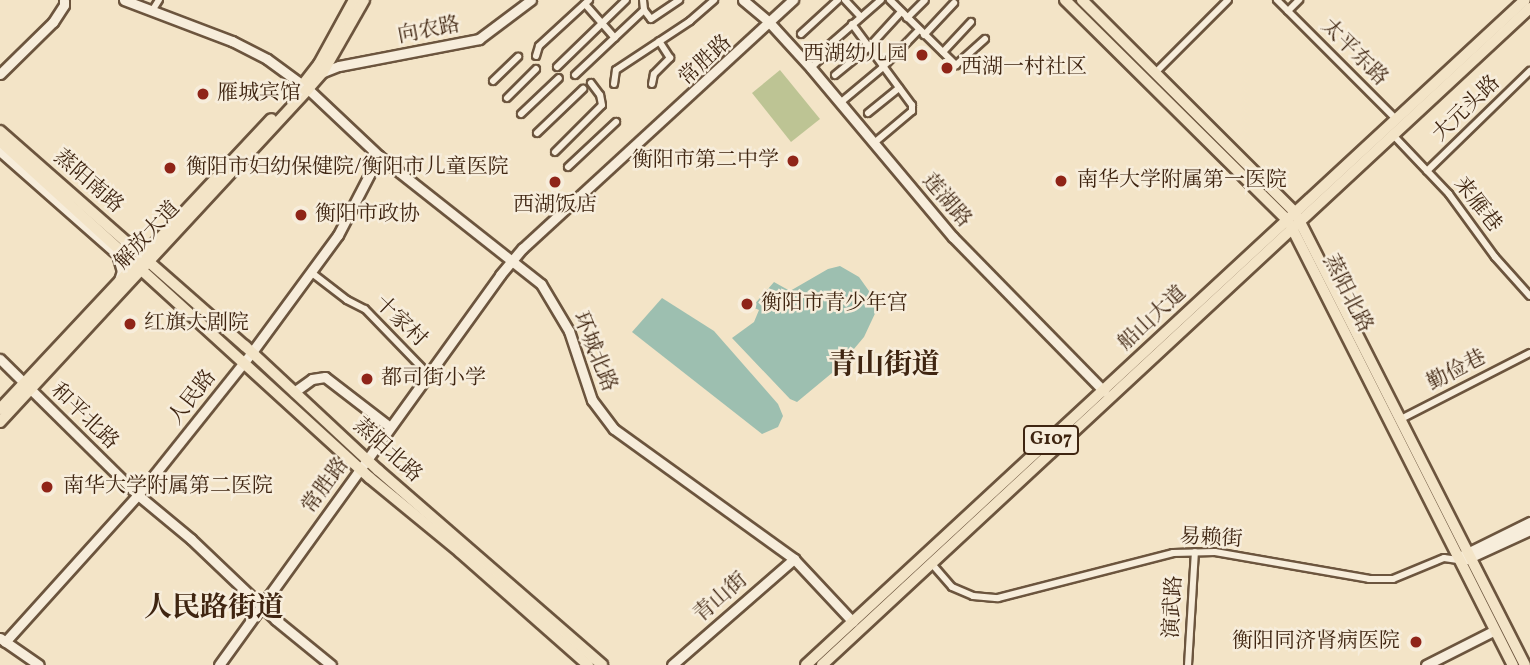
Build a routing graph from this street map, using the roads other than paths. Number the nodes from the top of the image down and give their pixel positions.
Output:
1 (61, 0) edge
2 (124, 0) edge
3 (159, 0) edge
4 (354, 0) edge
5 (364, 0) edge
6 (531, 0) edge
7 (626, 0) edge
8 (643, 0) edge
9 (679, 0) edge
10 (714, 0) edge
11 (736, 0) edge
12 (743, 0) edge
13 (793, 0) edge
14 (799, 0) edge
15 (838, 0) edge
16 (845, 0) edge
17 (881, 0) edge
18 (890, 0) edge
19 (925, 0) edge
20 (1065, 0) edge
21 (1082, 0) edge
22 (1228, 0) edge
23 (1277, 0) edge
24 (1299, 0) edge
25 (1525, 0) edge
26 (587, 2) edge
27 (954, 4) dead end
28 (1530, 9) edge
29 (644, 10) junction
30 (152, 11) junction
31 (1288, 11) junction
32 (901, 12) junction
33 (861, 17) junction
34 (907, 18) junction
35 (971, 22) dead end
36 (602, 23) junction
37 (768, 24) junction
38 (852, 24) junction
39 (922, 33) junction
40 (802, 34) dead end
41 (615, 38) junction
42 (985, 39) dead end
43 (659, 41) junction
44 (867, 48) junction
45 (943, 52) junction
46 (536, 56) dead end
47 (518, 57) dead end
48 (557, 66) dead end
49 (0, 67) edge
50 (811, 68) junction
51 (882, 68) junction
52 (536, 69) dead end
53 (1530, 71) edge
54 (323, 72) junction
55 (1155, 73) junction
56 (0, 74) edge
57 (575, 75) dead end
58 (835, 75) dead end
59 (559, 78) dead end
60 (493, 81) dead end
61 (591, 83) dead end
62 (614, 84) dead end
63 (652, 84) dead end
64 (306, 87) junction
65 (899, 88) junction
66 (583, 89) dead end
67 (507, 98) dead end
68 (840, 103) junction
69 (521, 114) dead end
70 (868, 114) dead end
71 (1396, 119) junction
72 (616, 122) dead end
73 (0, 131) edge
74 (537, 133) dead end
75 (1394, 136) junction
76 (0, 141) edge
77 (874, 143) junction
78 (0, 151) edge
79 (555, 152) dead end
80 (379, 156) junction
81 (568, 167) dead end
82 (1427, 171) junction
83 (1294, 222) junction
84 (82, 224) junction
85 (513, 261) junction
86 (143, 263) junction
87 (312, 274) junction
88 (118, 283) junction
89 (1530, 296) edge
90 (252, 352) junction
91 (1530, 353) edge
92 (0, 359) edge
93 (243, 363) junction
94 (428, 374) junction
95 (28, 386) junction
96 (1104, 391) junction
97 (294, 392) junction
98 (0, 409) edge
99 (1401, 419) junction
100 (0, 422) edge
101 (390, 427) junction
102 (367, 459) junction
103 (360, 469) junction
104 (138, 495) junction
105 (1530, 522) edge
106 (1530, 530) edge
107 (1195, 552) junction
108 (1470, 554) junction
109 (794, 559) junction
110 (1458, 560) junction
111 (932, 564) junction
112 (261, 606) junction
113 (853, 622) junction
114 (1496, 632) junction
115 (3, 640) edge
116 (584, 663) edge
117 (39, 665) edge
118 (219, 665) edge
119 (331, 665) edge
120 (602, 665) edge
121 (672, 665) edge
122 (806, 665) edge
123 (822, 665) edge
124 (1188, 665) edge
125 (1426, 665) edge
126 (1433, 665) edge
127 (1513, 665) edge
128 (1525, 665) edge

1 - 49 street
1 - 56 street
2 - 30 street, 环城北路
3 - 30 street
4 - 64 highway, 解放大道
5 - 54 highway, 解放大道
6 - 54 street, 向农路
7 - 36 street
8 - 29 street
9 - 29 street
10 - 43 street
11 - 37 street, 莲湖路
12 - 37 street, 莲湖路
13 - 37 street, 常胜路
14 - 37 street, 常胜路
15 - 40 street
16 - 33 street
17 - 33 street
18 - 32 street
19 - 34 street
20 - 83 main road, 蒸阳北路
21 - 55 main road, 蒸阳北路
22 - 55 street
23 - 31 street, 太平东路
24 - 31 street
25 - 71 highway, 船山大道
26 - 36 street
26 - 46 street
27 - 39 street
28 - 75 highway, 船山大道
29 - 41 street
30 - 64 street, 环城北路
31 - 71 street, 太平东路
32 - 34 street
32 - 44 street
33 - 38 street
34 - 39 street
35 - 45 street
36 - 41 street
36 - 48 street
37 - 50 street, 莲湖路
37 - 85 street, 常胜路
38 - 44 street
38 - 50 street
39 - 45 street
39 - 51 street
41 - 57 street
42 - 45 street
43 - 62 street
43 - 63 street
44 - 51 street
44 - 58 street
47 - 60 street
50 - 68 street, 莲湖路
51 - 65 street
51 - 68 street
52 - 67 street
53 - 82 street, 大元头路
54 - 64 highway, 解放大道
55 - 83 main road, 蒸阳北路
59 - 69 street
61 - 79 street
64 - 80 street, 环城北路
64 - 86 highway, 解放大道
65 - 70 street
65 - 77 street
66 - 74 street
68 - 77 street, 莲湖路
71 - 83 highway, 船山大道
72 - 81 street
73 - 86 main road, 蒸阳南路
75 - 82 street, 来雁巷
75 - 83 highway, 船山大道
76 - 84 main road, 蒸阳南路
77 - 96 street, 莲湖路
78 - 84 street
80 - 85 street, 环城北路
80 - 87 street, 人民路
82 - 89 street, 来雁巷
83 - 96 highway, 船山大道 / G107
83 - 99 highway, 蒸阳北路
83 - 110 highway, 蒸阳北路
83 - 111 highway, 船山大道 / G107
84 - 86 main road, 蒸阳南路
84 - 88 street
85 - 94 street, 常胜路
85 - 109 street, 环城北路
86 - 88 highway, 解放大道
86 - 90 main road, 蒸阳北路
86 - 93 main road, 蒸阳北路
86 - 95 highway, 解放大道
87 - 90 street, 人民路
87 - 94 street, 十家村
88 - 95 highway, 解放大道
90 - 93 street, 人民路
90 - 97 main road, 蒸阳北路
91 - 99 street, 勤俭巷
92 - 95 street, 和平北路
93 - 103 main road, 蒸阳北路
93 - 104 street, 人民路
94 - 101 street, 常胜路
95 - 98 highway, 解放大道
95 - 100 highway, 解放大道
95 - 104 street, 和平北路
96 - 113 highway, 船山大道 / G107
97 - 101 street
97 - 102 main road, 蒸阳北路
99 - 108 highway, 蒸阳北路
101 - 102 street, 常胜路
102 - 103 street, 常胜路
102 - 120 main road, 蒸阳北路
103 - 112 street, 常胜路
103 - 116 main road, 蒸阳北路
104 - 112 street, 和平北路
104 - 115 street, 人民路
105 - 108 street
106 - 108 street
107 - 110 street, 易赖街
107 - 111 street, 易赖街
107 - 124 street, 演武路
108 - 110 street
108 - 128 highway, 蒸阳北路
109 - 113 street, 环城北路
109 - 121 street, 青山街
110 - 114 highway, 蒸阳北路
111 - 123 highway, 船山大道 / G107
112 - 118 street, 常胜路
112 - 119 street, 和平北路
113 - 122 highway, 船山大道 / G107
114 - 125 street
114 - 126 street
114 - 127 highway, 蒸阳北路
115 - 117 street

